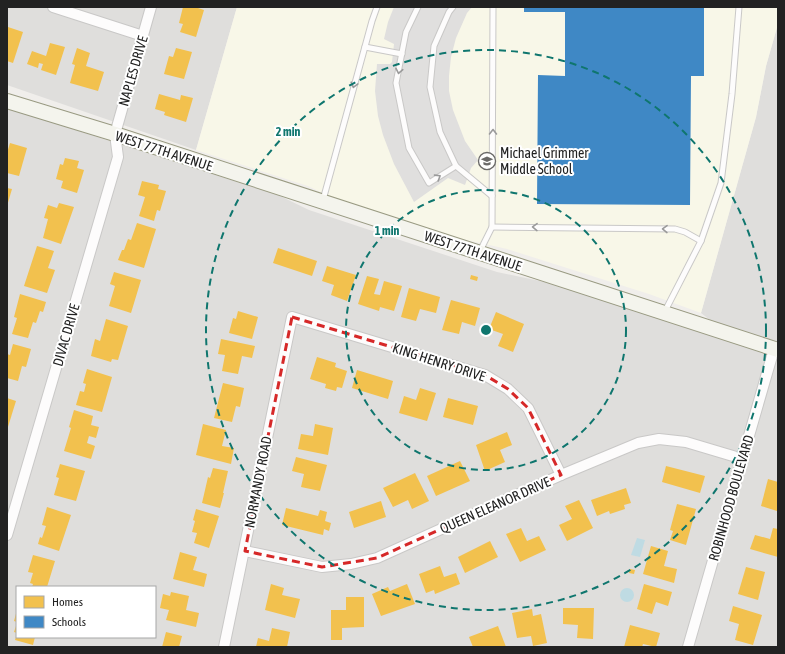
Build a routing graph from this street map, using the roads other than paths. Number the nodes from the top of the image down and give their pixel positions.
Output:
1 (53, 7) edge
2 (151, 7) edge
3 (377, 7) edge
4 (418, 7) edge
5 (453, 7) edge
6 (493, 7) edge
7 (739, 7) edge
8 (143, 36) junction
9 (365, 47) junction
10 (402, 54) junction
11 (7, 101) edge
12 (115, 134) junction
13 (456, 166) junction
14 (492, 196) junction
15 (322, 202) junction
16 (492, 227) junction
17 (701, 241) junction
18 (480, 253) junction
19 (664, 313) junction
20 (292, 317) joint
21 (776, 349) edge
22 (743, 459) junction
23 (561, 475) junction
24 (7, 535) edge
25 (245, 551) junction
26 (224, 647) edge
27 (688, 647) edge

1 - 8 street
2 - 8 street, NAPLES DRIVE
3 - 9 lane
4 - 10 lane
5 - 13 lane
14 -> 6 lane
7 - 17 lane
8 - 12 street, NAPLES DRIVE
9 - 10 lane
9 -> 15 lane
10 -> 13 lane
11 - 12 street, WEST 77TH AVENUE
12 - 15 street, WEST 77TH AVENUE
12 - 24 street, DIVAC DRIVE
13 - 14 lane
14 - 16 lane
15 - 18 street, WEST 77TH AVENUE
17 -> 16 lane
16 - 18 lane
17 - 19 lane
18 - 19 street, WEST 77TH AVENUE
19 - 21 street, WEST 77TH AVENUE
20 - 23 street, KING HENRY DRIVE
20 - 25 street, NORMANDY ROAD
21 - 22 street, ROBINHOOD BOULEVARD
22 - 23 street, QUEEN ELEANOR DRIVE
22 - 27 street, ROBINHOOD BOULEVARD
23 - 25 street, QUEEN ELEANOR DRIVE
25 - 26 street, NORMANDY ROAD

